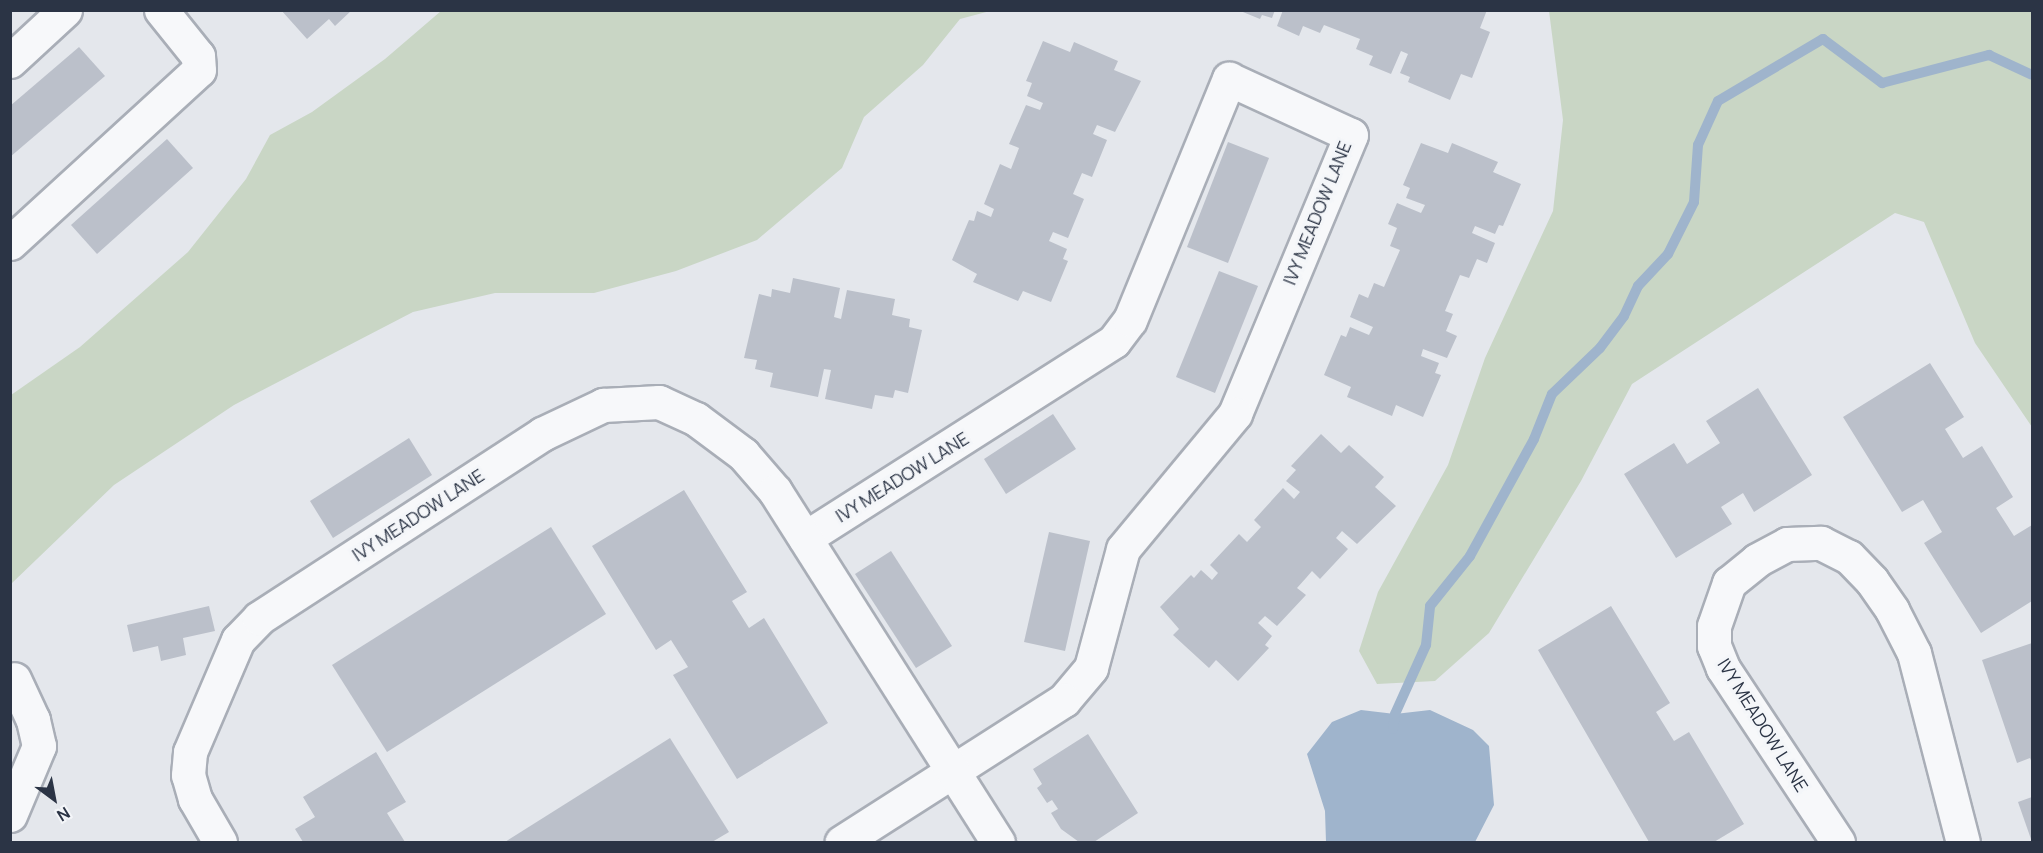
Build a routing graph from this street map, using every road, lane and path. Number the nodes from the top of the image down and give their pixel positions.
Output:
1 (65, 10) edge
2 (161, 10) edge
3 (10, 61) edge
4 (10, 243) edge
5 (805, 538) junction
6 (14, 679) dead end
7 (954, 772) junction
8 (10, 815) edge
9 (220, 843) edge
10 (842, 843) edge
11 (998, 843) edge
12 (1838, 843) edge
13 (1963, 843) edge

1 - 3 street
2 - 4 street
5 - 7 street, IVY MEADOW LANE
5 - 7 street, IVY MEADOW LANE
5 - 9 street, IVY MEADOW LANE
6 - 8 street
7 - 10 street, IVY MEADOW LANE
7 - 11 street, IVY MEADOW LANE
12 - 13 street, IVY MEADOW LANE

